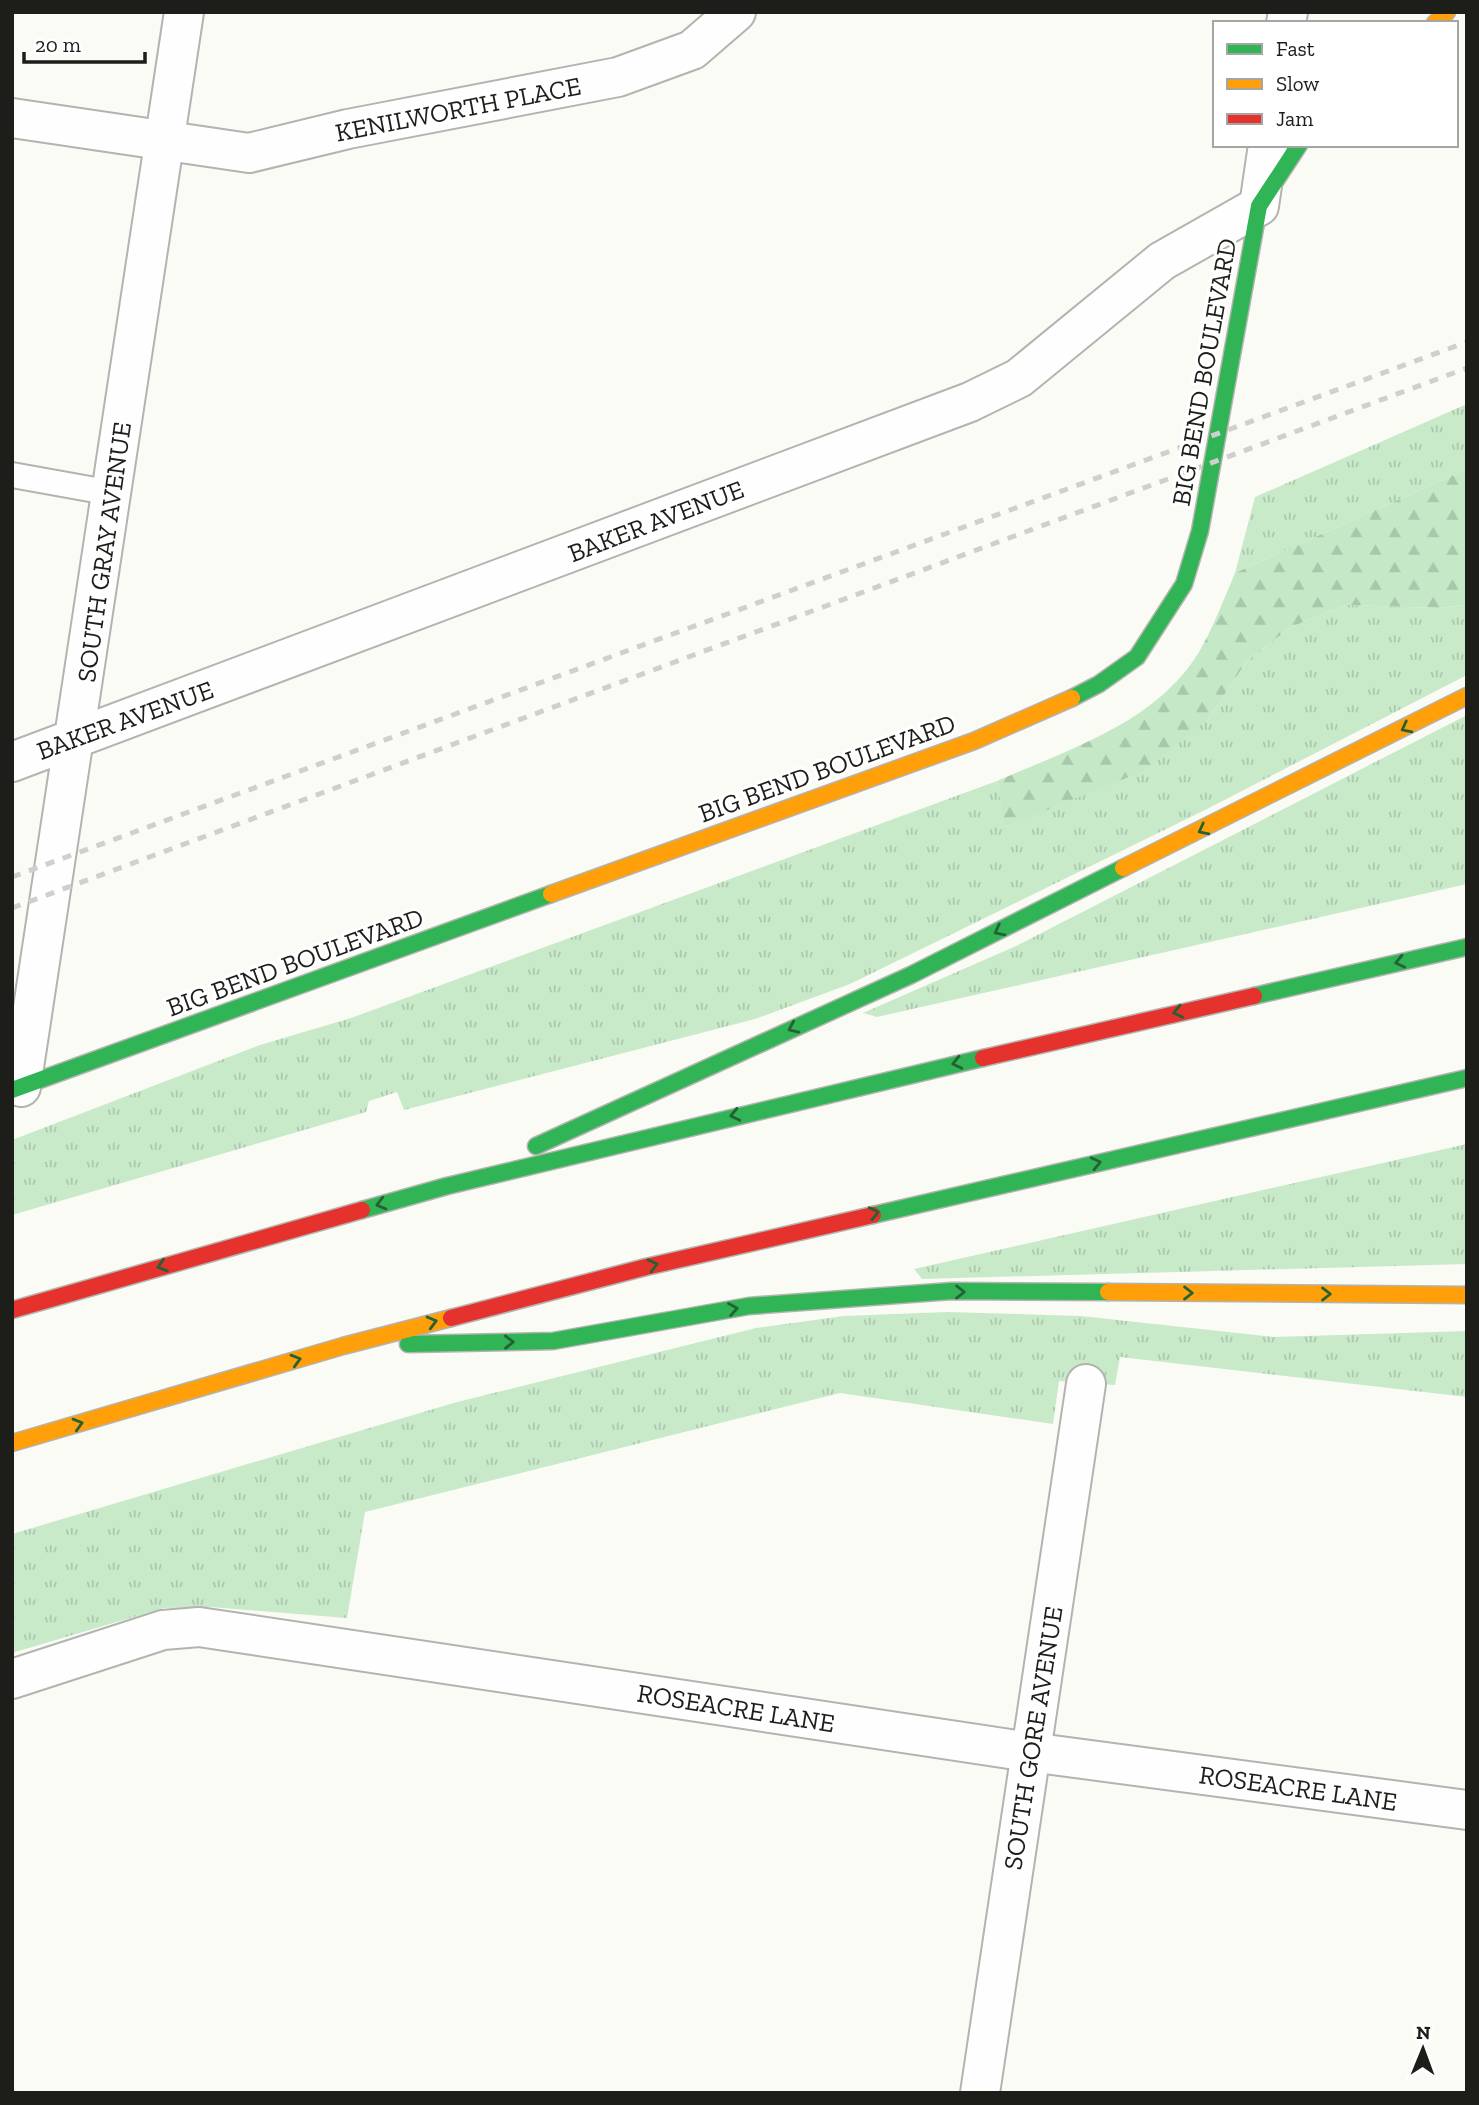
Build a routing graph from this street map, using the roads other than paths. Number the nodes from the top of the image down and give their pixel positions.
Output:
1 (184, 12) edge
2 (732, 14) edge
3 (12, 118) edge
4 (164, 140) junction
5 (1268, 147) edge
6 (1297, 147) edge
7 (1259, 206) junction
8 (12, 475) edge
9 (112, 494) junction
10 (1467, 696) edge
11 (76, 740) junction
12 (12, 762) edge
13 (1467, 947) edge
14 (1467, 1077) edge
15 (17, 1089) edge
16 (447, 1186) junction
17 (1467, 1295) edge
18 (12, 1310) edge
19 (343, 1346) junction
20 (1086, 1384) dead end
21 (12, 1443) edge
22 (12, 1678) edge
23 (1030, 1752) junction
24 (1467, 1810) edge
25 (980, 2093) edge

1 - 4 street, SOUTH GRAY AVENUE
2 - 4 street, KENILWORTH PLACE
3 - 4 street, KENILWORTH PLACE
4 - 9 street, SOUTH GRAY AVENUE
5 - 7 street
6 - 7 main road, BIG BEND BOULEVARD
7 - 11 street, BAKER AVENUE
7 - 15 main road, BIG BEND BOULEVARD
8 - 9 lane
9 - 11 street, SOUTH GRAY AVENUE
10 -> 16 main road
11 - 12 street, BAKER AVENUE
11 - 15 street, SOUTH GRAY AVENUE
13 -> 16 main road
19 -> 14 main road
16 -> 18 main road
19 -> 17 main road
21 -> 19 main road
20 - 23 street, SOUTH GORE AVENUE
22 - 23 street, ROSEACRE LANE
23 - 24 street, ROSEACRE LANE
23 - 25 street, SOUTH GORE AVENUE

